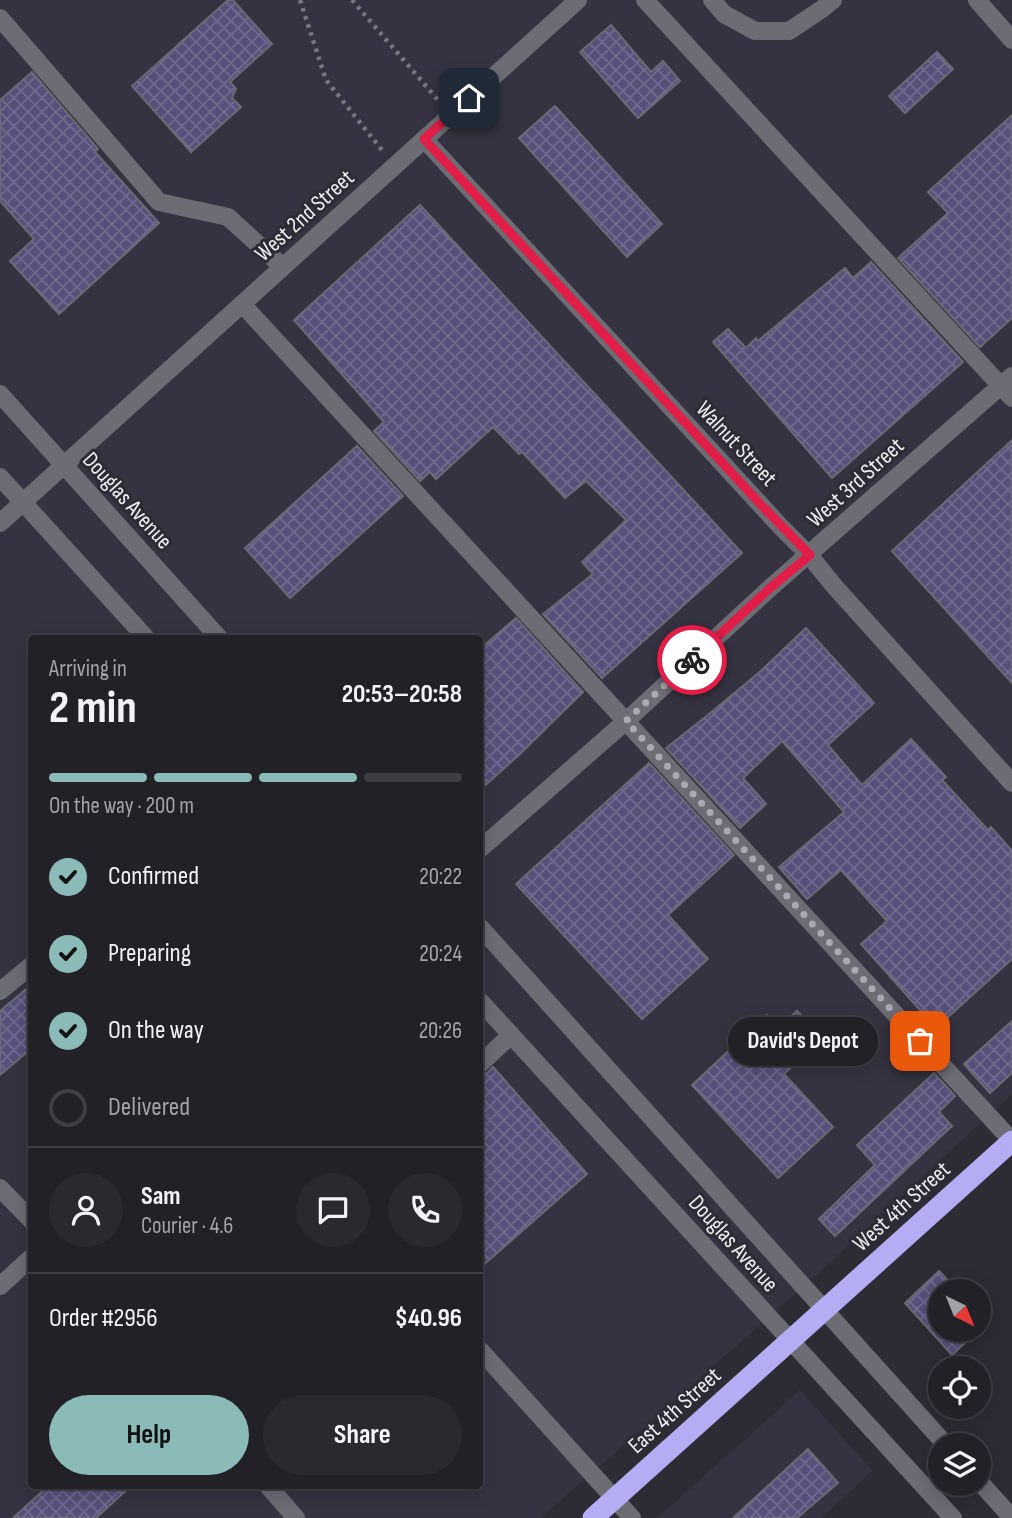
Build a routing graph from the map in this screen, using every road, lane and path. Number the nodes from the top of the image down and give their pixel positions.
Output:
1 (300, 0) edge
2 (352, 0) edge
3 (578, 0) edge
4 (645, 0) edge
5 (712, 0) edge
6 (833, 0) edge
7 (977, 0) edge
8 (0, 18) edge
9 (1012, 40) edge
10 (451, 115) junction
11 (424, 139) junction
12 (395, 166) junction
13 (283, 267) junction
14 (242, 304) junction
15 (1008, 386) edge
16 (0, 394) edge
17 (64, 466) junction
18 (0, 477) edge
19 (23, 503) junction
20 (0, 523) edge
21 (810, 555) junction
22 (143, 635) edge
23 (215, 635) edge
24 (626, 721) junction
25 (1012, 783) edge
26 (483, 846) edge
27 (483, 930) edge
28 (28, 968) edge
29 (0, 991) edge
30 (483, 1004) edge
31 (511, 1035) junction
32 (483, 1061) edge
33 (1012, 1141) edge
34 (0, 1188) edge
35 (28, 1217) edge
36 (28, 1261) edge
37 (0, 1286) edge
38 (825, 1310) junction
39 (791, 1341) junction
40 (483, 1353) edge
41 (935, 1433) edge
42 (271, 1489) edge
43 (991, 1495) edge
44 (615, 1499) junction
45 (296, 1518) edge
46 (593, 1518) edge
47 (632, 1518) edge
48 (953, 1518) edge
49 (1012, 1518) edge

1 - 12 path
2 - 10 path
3 - 10 street, West 2nd Street
4 - 15 street
5 - 6 street
7 - 9 street
8 - 13 street
10 - 11 street, West 2nd Street
11 - 12 street, West 2nd Street
11 - 21 street, Walnut Street
12 - 13 street, West 2nd Street
13 - 14 street, West 2nd Street
14 - 17 street, West 2nd Street
14 - 24 street
15 - 21 street, West 3rd Street
16 - 17 street, Douglas Avenue
17 - 19 street, West 2nd Street
17 - 23 street, Douglas Avenue
18 - 19 street
19 - 20 street, West 2nd Street
19 - 22 street
21 - 24 street, West 3rd Street
21 - 25 street, Walnut Street
24 - 26 street, West 3rd Street
24 - 33 street
27 - 38 street, Douglas Avenue
28 - 29 street
30 - 31 street, Douglas Avenue
31 - 32 street
31 - 39 street, Douglas Avenue
33 - 38 highway, West 4th Street
34 - 35 street
36 - 37 street
38 - 39 highway, West 4th Street
38 - 41 street, Douglas Avenue
39 - 44 highway, East 4th Street
39 - 48 street, Douglas Avenue
40 - 44 street
42 - 45 street
43 - 49 street
44 - 46 highway, East 4th Street
44 - 47 street

